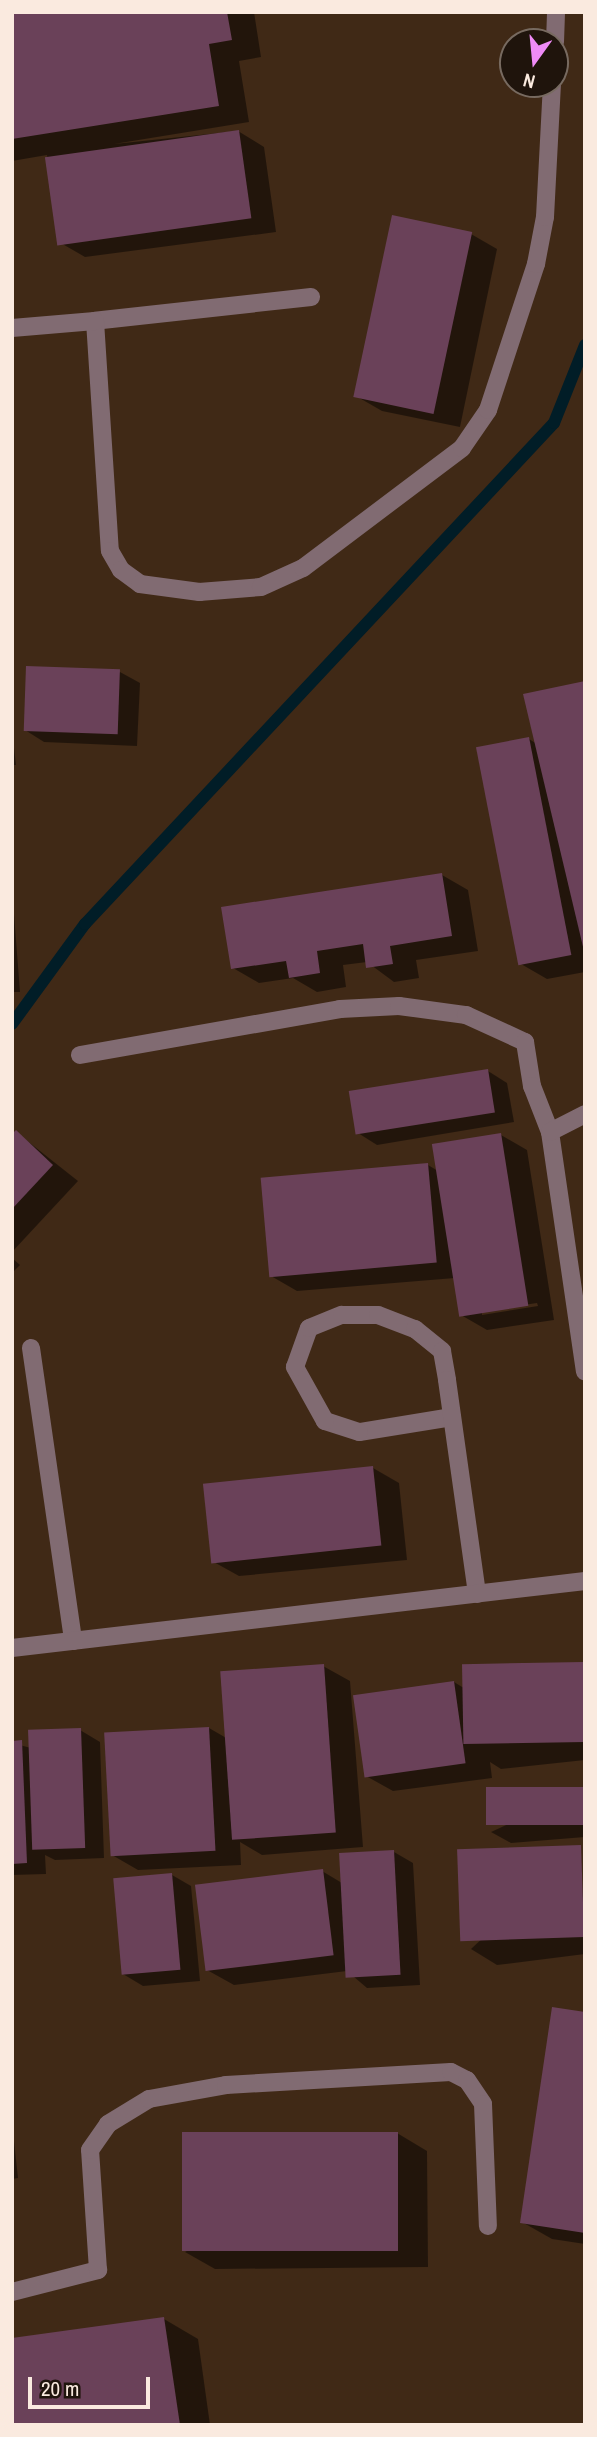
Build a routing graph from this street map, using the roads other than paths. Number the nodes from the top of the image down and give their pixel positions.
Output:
1 (551, 98) edge
2 (311, 297) dead end
3 (95, 321) junction
4 (12, 328) edge
5 (80, 1055) dead end
6 (585, 1114) edge
7 (550, 1132) junction
8 (31, 1348) dead end
9 (585, 1371) edge
10 (452, 1417) junction
11 (585, 1581) edge
12 (477, 1594) junction
13 (73, 1641) junction
14 (12, 1648) edge
15 (488, 2226) dead end
16 (12, 2292) edge

1 - 3 street
2 - 3 street
3 - 4 street
5 - 7 street
6 - 7 street
7 - 9 street
8 - 13 street
10 - 10 street
10 - 12 street
11 - 12 street
12 - 13 street
13 - 14 street
15 - 16 street

